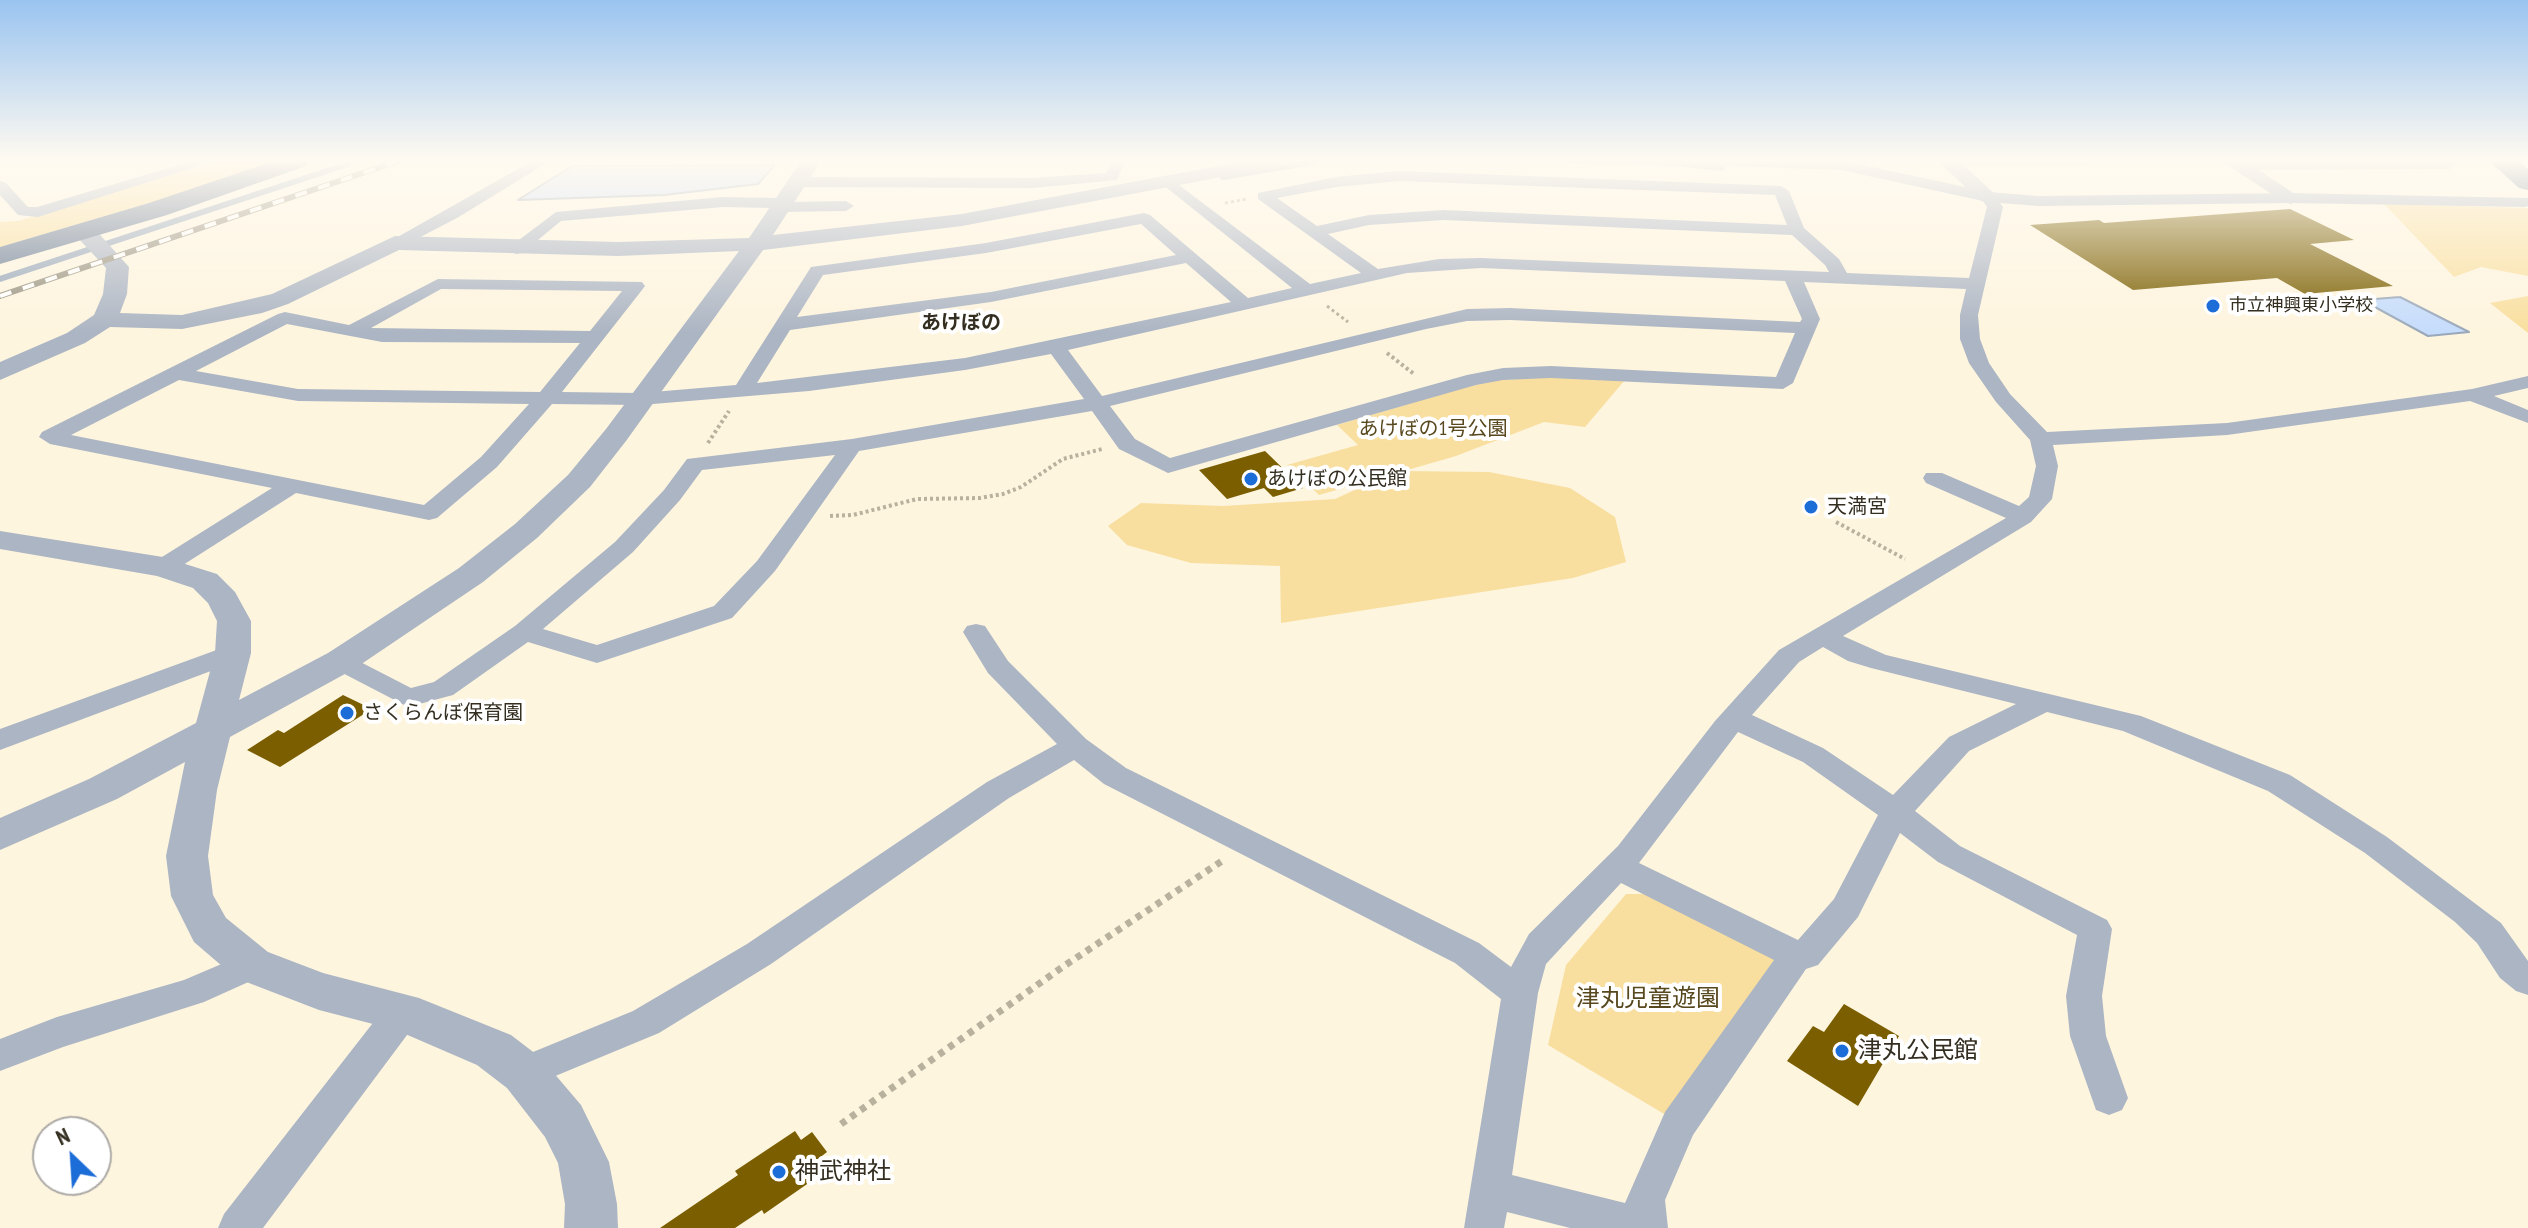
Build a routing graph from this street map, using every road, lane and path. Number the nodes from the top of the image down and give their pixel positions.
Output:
1 (126, 218) edge
2 (444, 218) edge
3 (554, 218) edge
4 (772, 218) edge
5 (971, 218) edge
6 (1142, 218) edge
7 (1144, 218) edge
8 (1214, 218) edge
9 (1294, 218) edge
10 (1394, 218) edge
11 (1522, 218) edge
12 (1792, 218) edge
13 (1992, 218) edge
14 (1797, 230) junction
15 (85, 232) junction
16 (1313, 232) junction
17 (395, 243) junction
18 (755, 244) junction
19 (516, 249) junction
20 (0, 256) edge
21 (1191, 257) junction
22 (1375, 275) junction
23 (1793, 278) junction
24 (1841, 279) junction
25 (1975, 284) junction
26 (1307, 291) junction
27 (1245, 305) junction
28 (105, 319) junction
29 (782, 325) junction
30 (1806, 328) junction
31 (352, 331) junction
32 (593, 337) junction
33 (1056, 347) junction
34 (0, 372) edge
35 (175, 373) junction
36 (2528, 382) edge
37 (742, 391) junction
38 (2472, 395) junction
39 (545, 399) junction
40 (641, 399) junction
41 (1099, 403) junction
42 (2528, 417) edge
43 (723, 421) dead end
44 (2041, 439) junction
45 (710, 441) dead end
46 (1127, 444) junction
47 (852, 446) junction
48 (1934, 478) dead end
49 (293, 485) junction
50 (804, 517) junction
51 (2023, 517) junction
52 (1836, 522) dead end
53 (0, 540) edge
54 (163, 567) junction
55 (1929, 573) junction
56 (524, 632) junction
57 (976, 632) dead end
58 (1823, 636) junction
59 (233, 653) junction
60 (341, 661) junction
61 (2042, 703) junction
62 (1734, 718) junction
63 (210, 735) junction
64 (0, 740) edge
65 (1076, 746) junction
66 (1895, 812) junction
67 (0, 835) edge
68 (1250, 843) junction
69 (1616, 866) junction
70 (1797, 955) junction
71 (252, 965) junction
72 (2528, 981) edge
73 (1520, 993) junction
74 (403, 1012) junction
75 (0, 1055) edge
76 (524, 1073) junction
77 (2109, 1098) dead end
78 (841, 1124) dead end
79 (1491, 1189) junction
80 (1648, 1227) edge
81 (238, 1228) edge
82 (591, 1228) edge
83 (1484, 1228) edge

1 - 15 main road
2 - 17 street
3 - 19 street
4 - 18 street
5 - 18 street
6 - 29 street
7 - 21 street
8 - 26 street
9 - 16 street
10 - 16 street
11 - 14 street
12 - 14 street
13 - 25 street
14 - 24 street
15 - 20 main road
15 - 28 street
16 - 22 street
17 - 19 street
17 - 28 street
18 - 19 street
18 - 40 street
21 - 27 street
21 - 29 street
22 - 23 street
22 - 26 street
23 - 24 street
23 - 30 street
24 - 25 street
25 - 44 street
26 - 27 street
27 - 33 street
28 - 34 street
29 - 37 street
30 - 41 street
30 - 46 street
31 - 32 street
31 - 32 street
31 - 35 street
32 - 39 street
33 - 37 street
33 - 41 street
35 - 39 street
35 - 49 street
36 - 38 street
37 - 40 street
38 - 42 street
38 - 44 street
39 - 40 street
39 - 49 street
40 - 60 street
41 - 46 street
41 - 47 street
43 - 45 path
44 - 51 street
46 - 50 path
47 - 50 street
47 - 56 street
48 - 51 street
49 - 54 street
50 - 56 street
51 - 55 street
52 - 55 path
53 - 54 street
54 - 59 street
55 - 58 street
56 - 60 street
57 - 65 street
58 - 61 street
58 - 62 street
59 - 63 street
59 - 64 street
60 - 63 street
61 - 66 street
61 - 72 street
62 - 66 street
62 - 69 street
63 - 67 street
63 - 71 street
65 - 68 street
65 - 76 street
66 - 70 street
66 - 77 street
68 - 73 street
68 - 78 path
69 - 70 street
69 - 73 street
70 - 80 street
71 - 74 street
71 - 75 street
73 - 79 street
74 - 76 street
74 - 81 street
76 - 82 street
79 - 80 street
79 - 83 street

